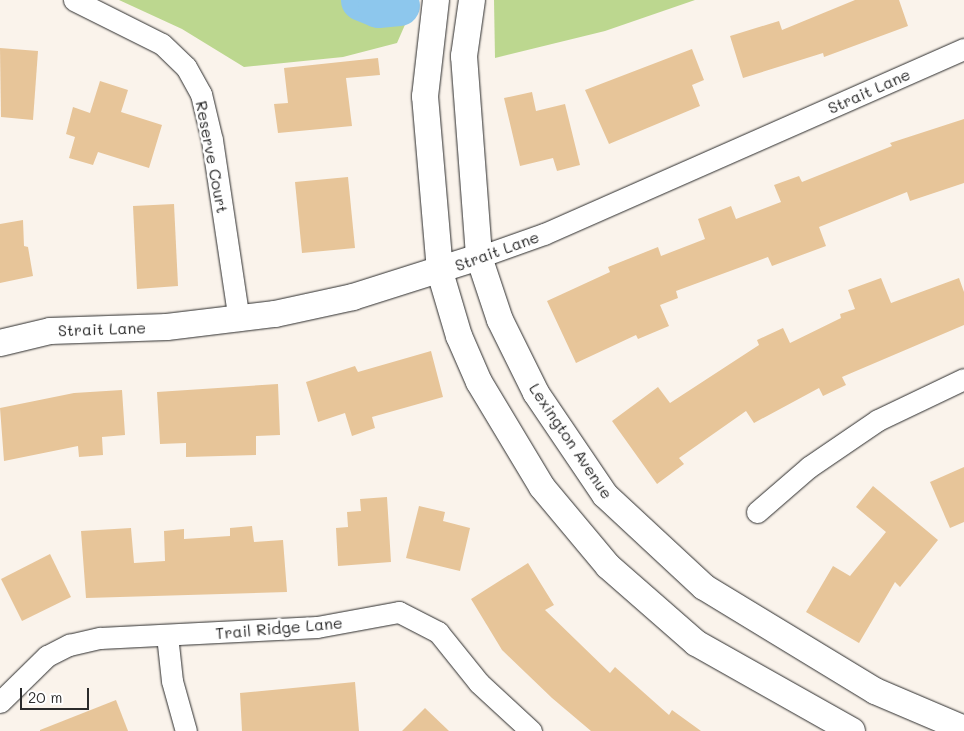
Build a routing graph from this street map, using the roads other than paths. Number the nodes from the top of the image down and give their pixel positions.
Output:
1 (74, 0) edge
2 (436, 0) edge
3 (472, 0) edge
4 (964, 49) edge
5 (479, 257) junction
6 (440, 272) junction
7 (239, 320) junction
8 (0, 343) edge
9 (964, 379) edge
10 (757, 512) dead end
11 (167, 635) junction
12 (0, 702) edge
13 (964, 729) edge
14 (186, 731) edge
15 (531, 731) edge
16 (852, 731) edge

1 - 7 street, Reserve Court
2 - 6 street
3 - 5 street, Lexington Avenue
4 - 5 street, Strait Lane
5 - 6 street, Strait Lane
5 - 13 street, Lexington Avenue
6 - 7 street, Strait Lane
6 - 16 street
7 - 8 street, Strait Lane
9 - 10 street
11 - 12 street, Trail Ridge Lane
11 - 14 street
11 - 15 street, Trail Ridge Lane

